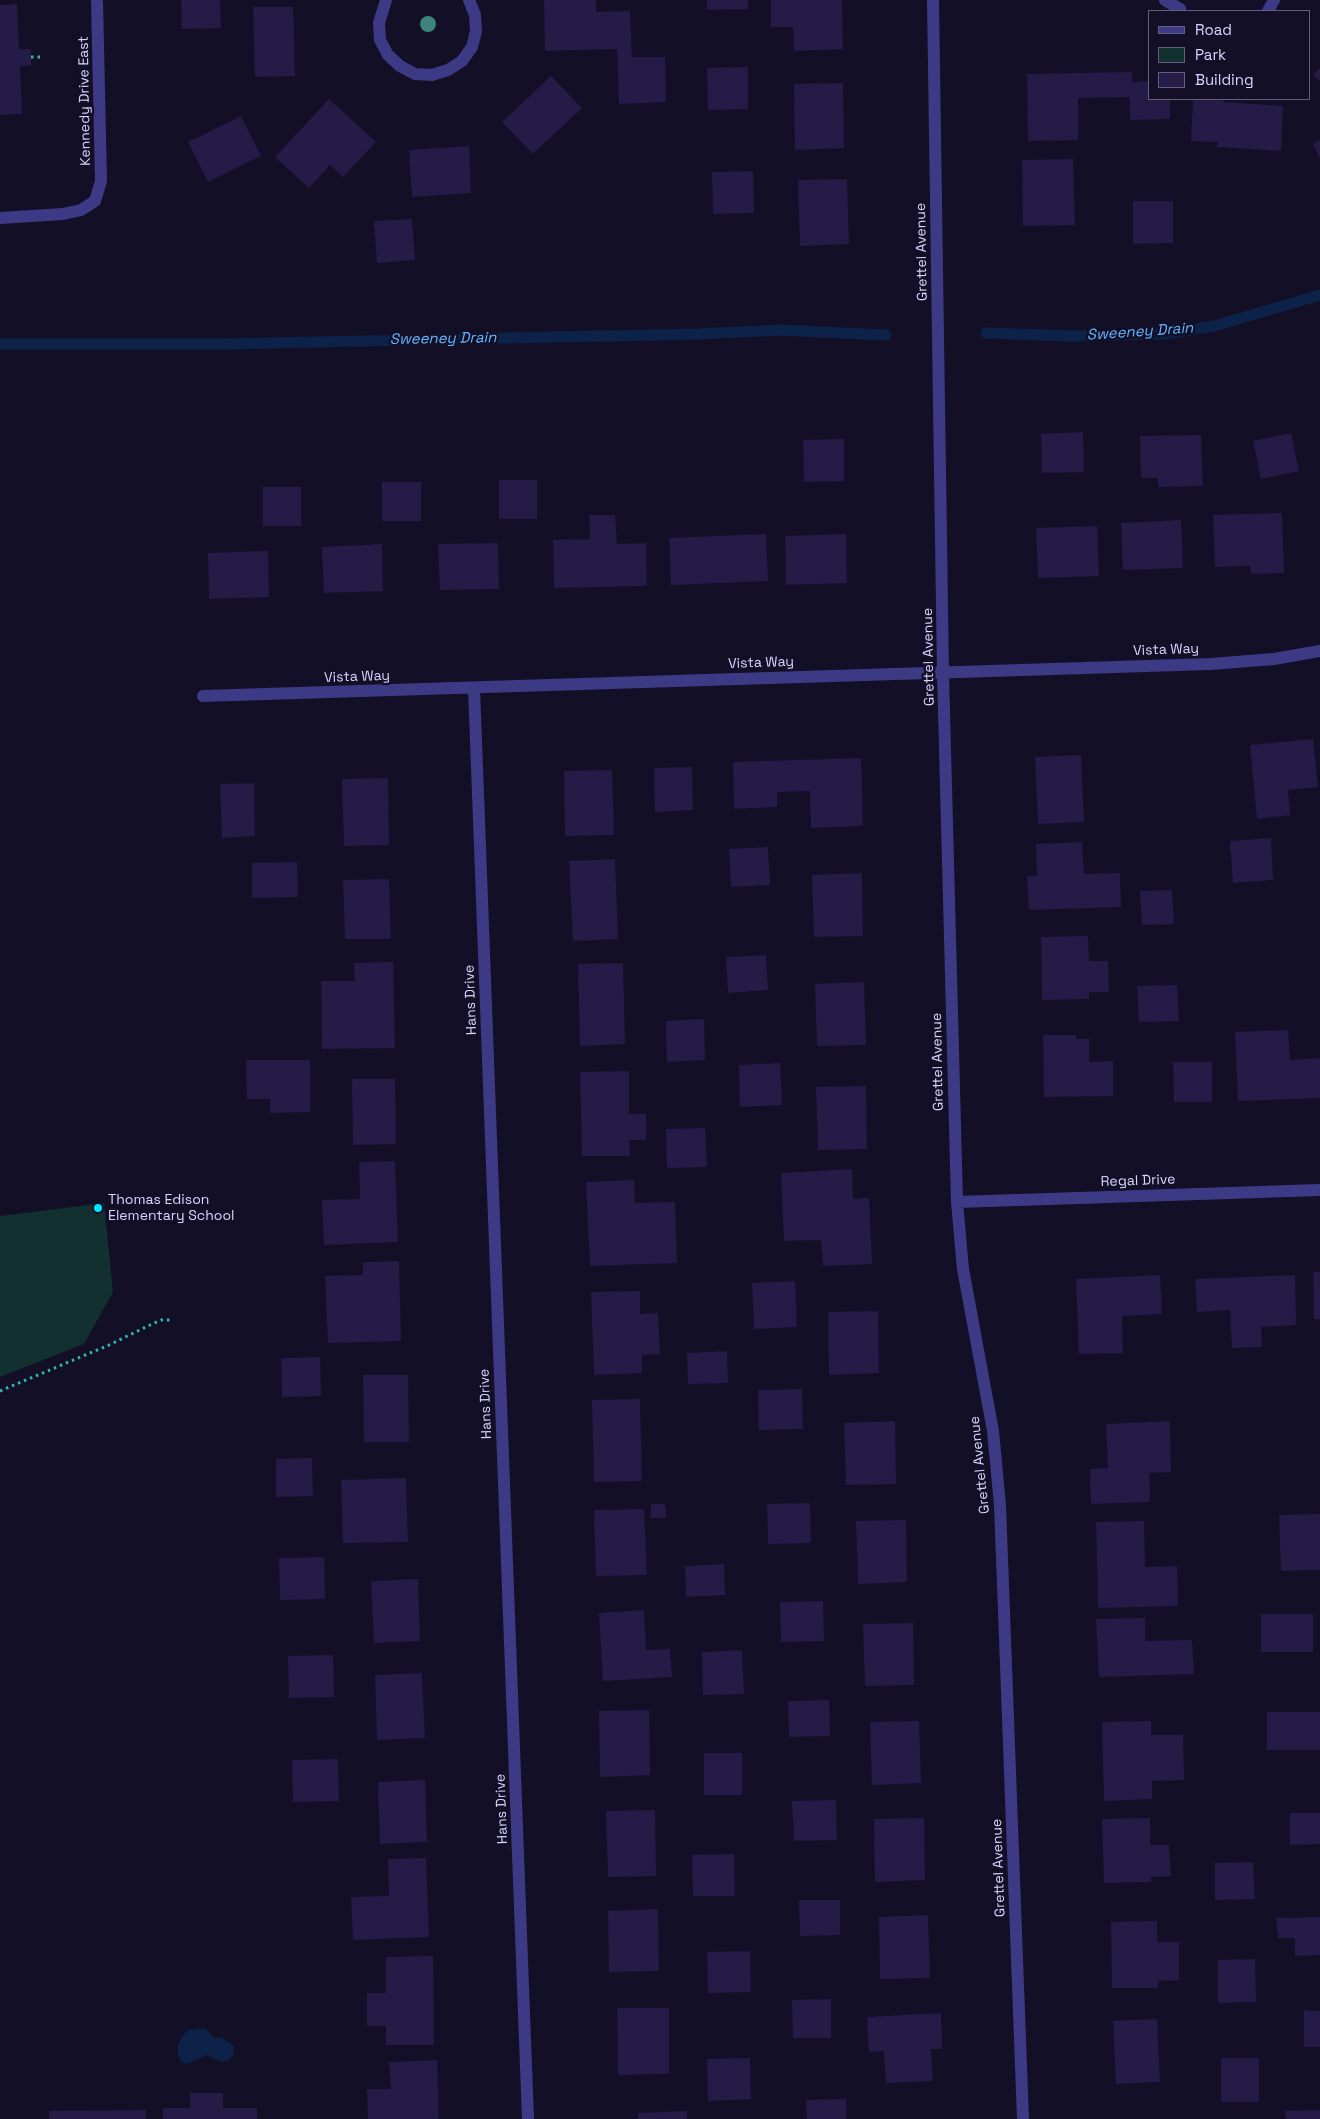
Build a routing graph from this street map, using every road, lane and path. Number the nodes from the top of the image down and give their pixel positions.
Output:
1 (97, 0) edge
2 (386, 0) edge
3 (469, 0) edge
4 (933, 0) edge
5 (1165, 0) edge
6 (1178, 7) edge
7 (31, 57) dead end
8 (43, 57) dead end
9 (0, 218) edge
10 (1320, 651) edge
11 (944, 673) junction
12 (474, 688) junction
13 (203, 696) dead end
14 (1320, 1190) edge
15 (957, 1202) junction
16 (172, 1320) dead end
17 (0, 1391) edge
18 (528, 2119) edge
19 (1023, 2119) edge

1 - 9 street, Kennedy Drive East
2 - 3 street
4 - 11 street, Grettel Avenue
5 - 6 street
7 - 8 path
10 - 11 street, Vista Way
11 - 12 street, Vista Way
11 - 15 street, Grettel Avenue
12 - 13 street, Vista Way
12 - 18 street, Hans Drive
14 - 15 street, Regal Drive
15 - 19 street, Grettel Avenue
16 - 17 path

